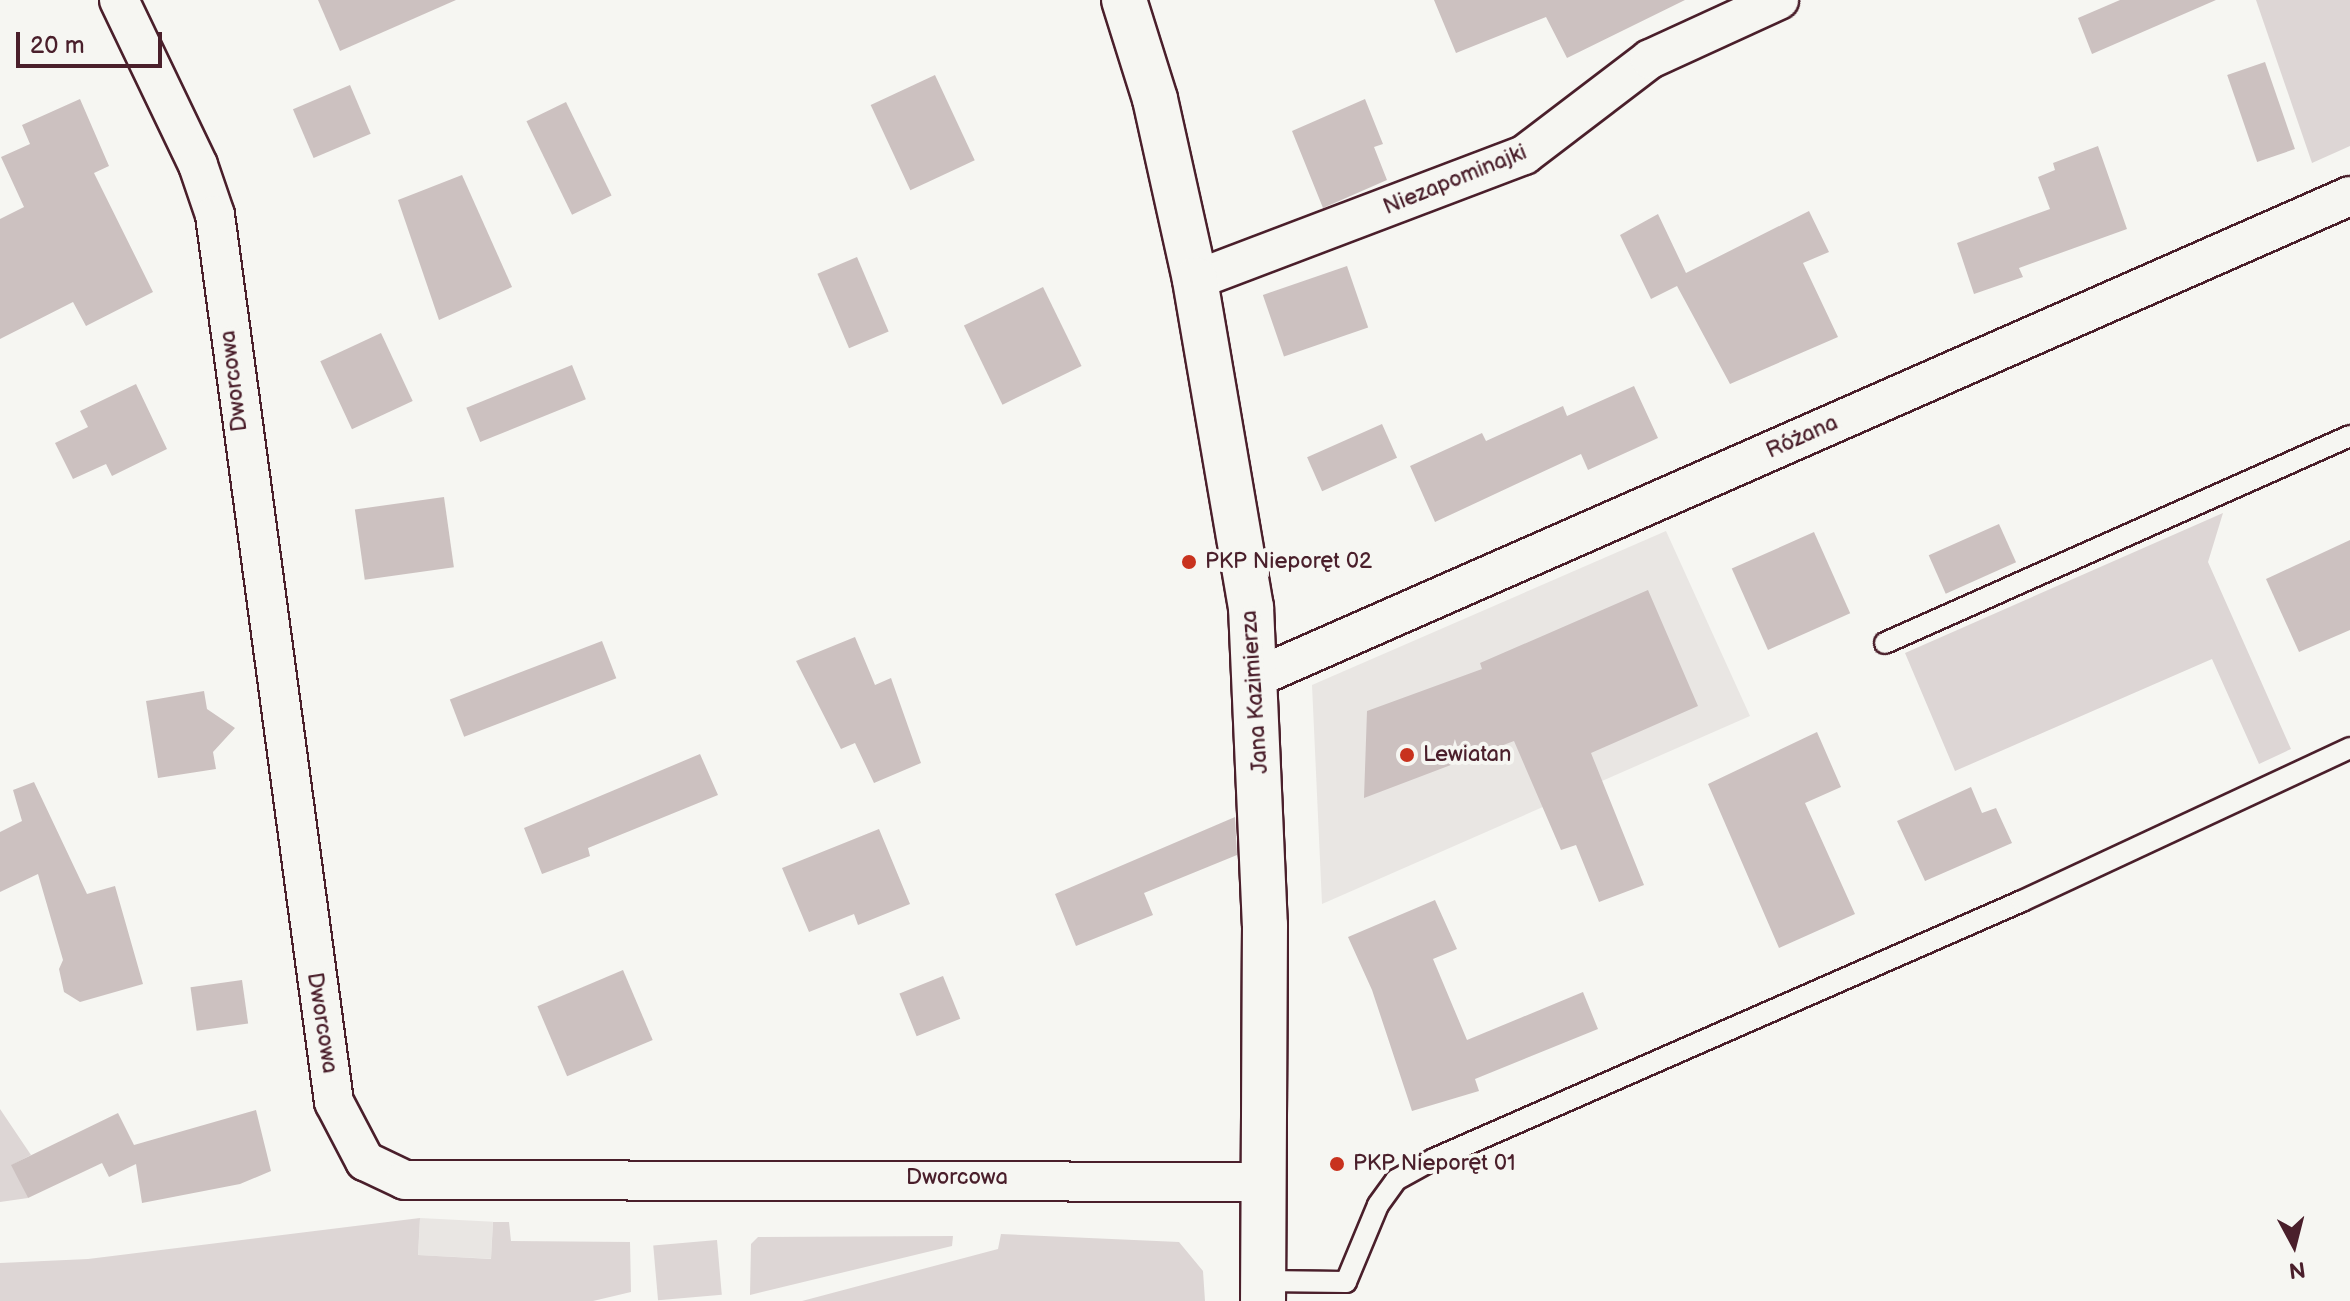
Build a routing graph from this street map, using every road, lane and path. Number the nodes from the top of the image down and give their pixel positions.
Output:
1 (119, 0) edge
2 (1124, 0) edge
3 (1779, 0) edge
4 (2350, 196) edge
5 (1195, 280) junction
6 (2350, 436) edge
7 (1885, 643) dead end
8 (1255, 678) junction
9 (2350, 748) edge
10 (1264, 1182) junction
11 (1264, 1291) edge

1 - 10 street, Dworcowa
2 - 5 main road, Jana Kazimierza
3 - 5 street, Niezapominajki
4 - 8 street, Różana
5 - 8 main road, Jana Kazimierza
6 - 7 lane
8 - 10 main road, Jana Kazimierza
9 - 11 lane
10 - 11 main road, Jana Kazimierza

